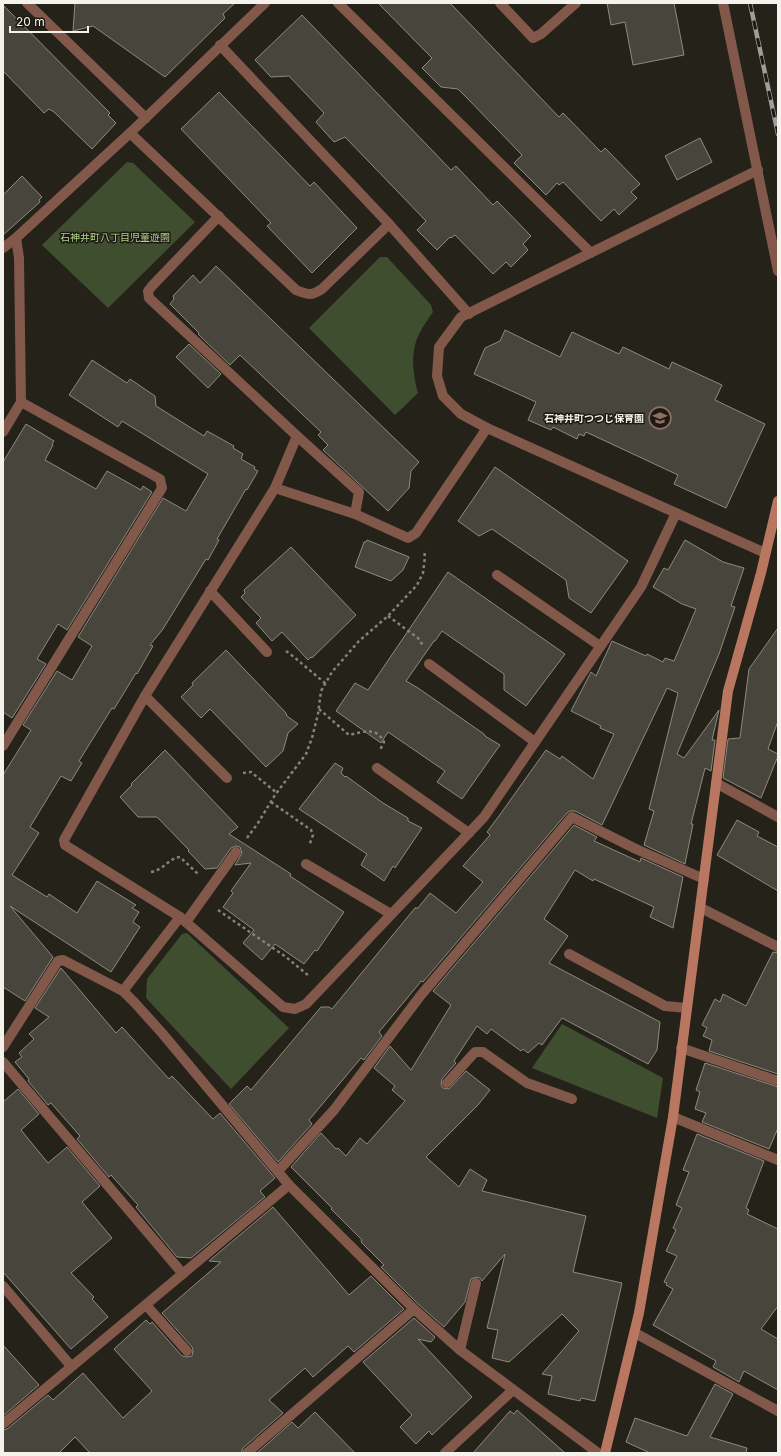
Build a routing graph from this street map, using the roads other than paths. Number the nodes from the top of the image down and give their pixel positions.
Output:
1 (27, 3) edge
2 (338, 3) edge
3 (500, 3) edge
4 (576, 3) edge
5 (723, 3) edge
6 (262, 4) edge
7 (220, 45) junction
8 (146, 118) junction
9 (130, 133) junction
10 (758, 170) junction
11 (219, 216) junction
12 (389, 224) junction
13 (16, 238) junction
14 (3, 248) edge
15 (591, 253) junction
16 (778, 271) edge
17 (469, 314) junction
18 (21, 402) junction
19 (487, 428) junction
20 (3, 432) edge
21 (297, 436) junction
22 (275, 488) junction
23 (778, 501) edge
24 (676, 513) junction
25 (355, 514) junction
26 (765, 553) junction
27 (498, 575) dead end
28 (210, 591) junction
29 (600, 646) junction
30 (266, 652) road end
31 (429, 664) road end
32 (146, 696) junction
33 (535, 742) junction
34 (3, 746) edge
35 (377, 768) road end
36 (227, 778) road end
37 (716, 783) junction
38 (778, 817) edge
39 (469, 833) junction
40 (236, 852) road end
41 (306, 864) road end
42 (704, 879) junction
43 (701, 908) junction
44 (391, 914) junction
45 (183, 920) junction
46 (778, 947) edge
47 (569, 954) dead end
48 (123, 991) junction
49 (687, 1008) junction
50 (3, 1047) edge
51 (681, 1048) junction
52 (3, 1062) edge
53 (778, 1081) edge
54 (447, 1083) dead end
55 (572, 1099) dead end
56 (672, 1117) junction
57 (778, 1160) edge
58 (278, 1171) junction
59 (289, 1185) junction
60 (183, 1274) junction
61 (476, 1283) dead end
62 (3, 1286) edge
63 (146, 1305) junction
64 (414, 1309) junction
65 (634, 1333) junction
66 (460, 1350) junction
67 (187, 1351) dead end
68 (71, 1366) junction
69 (513, 1390) junction
70 (778, 1411) edge
71 (3, 1424) edge
72 (247, 1453) edge
73 (445, 1453) edge
74 (598, 1453) edge
75 (605, 1453) edge

1 - 8 street
2 - 15 street
3 - 4 street
5 - 10 street
6 - 7 street
7 - 8 street
7 - 12 street
8 - 9 street
9 - 11 street
9 - 13 street
10 - 15 street
10 - 16 street
11 - 12 street
11 - 21 street
12 - 17 street
13 - 14 street
13 - 18 street
15 - 17 street
17 - 19 street
18 - 20 street
18 - 34 street
19 - 24 street
19 - 25 street
21 - 22 street
21 - 25 street
22 - 25 street
22 - 28 street
23 - 26 street
24 - 26 street
24 - 29 street
26 - 37 street
27 - 29 street
28 - 30 street
28 - 32 street
29 - 33 street
31 - 33 street
32 - 36 street
32 - 45 street
33 - 39 street
35 - 39 street
37 - 38 street
37 - 42 street
39 - 44 street
40 - 45 street
41 - 44 street
42 - 43 street
42 - 58 street
43 - 46 street
43 - 49 street
44 - 45 street
45 - 48 street
47 - 49 street
48 - 50 street
48 - 58 street
49 - 51 street
51 - 53 street
51 - 56 street
52 - 60 street
54 - 55 street
56 - 57 street
56 - 65 street
58 - 59 street
59 - 60 street
59 - 64 street
60 - 63 street
61 - 66 street
62 - 68 street
63 - 67 street
63 - 68 street
64 - 66 street
64 - 72 street
65 - 70 street
65 - 75 street
66 - 69 street
68 - 71 street
69 - 73 street
69 - 74 street

